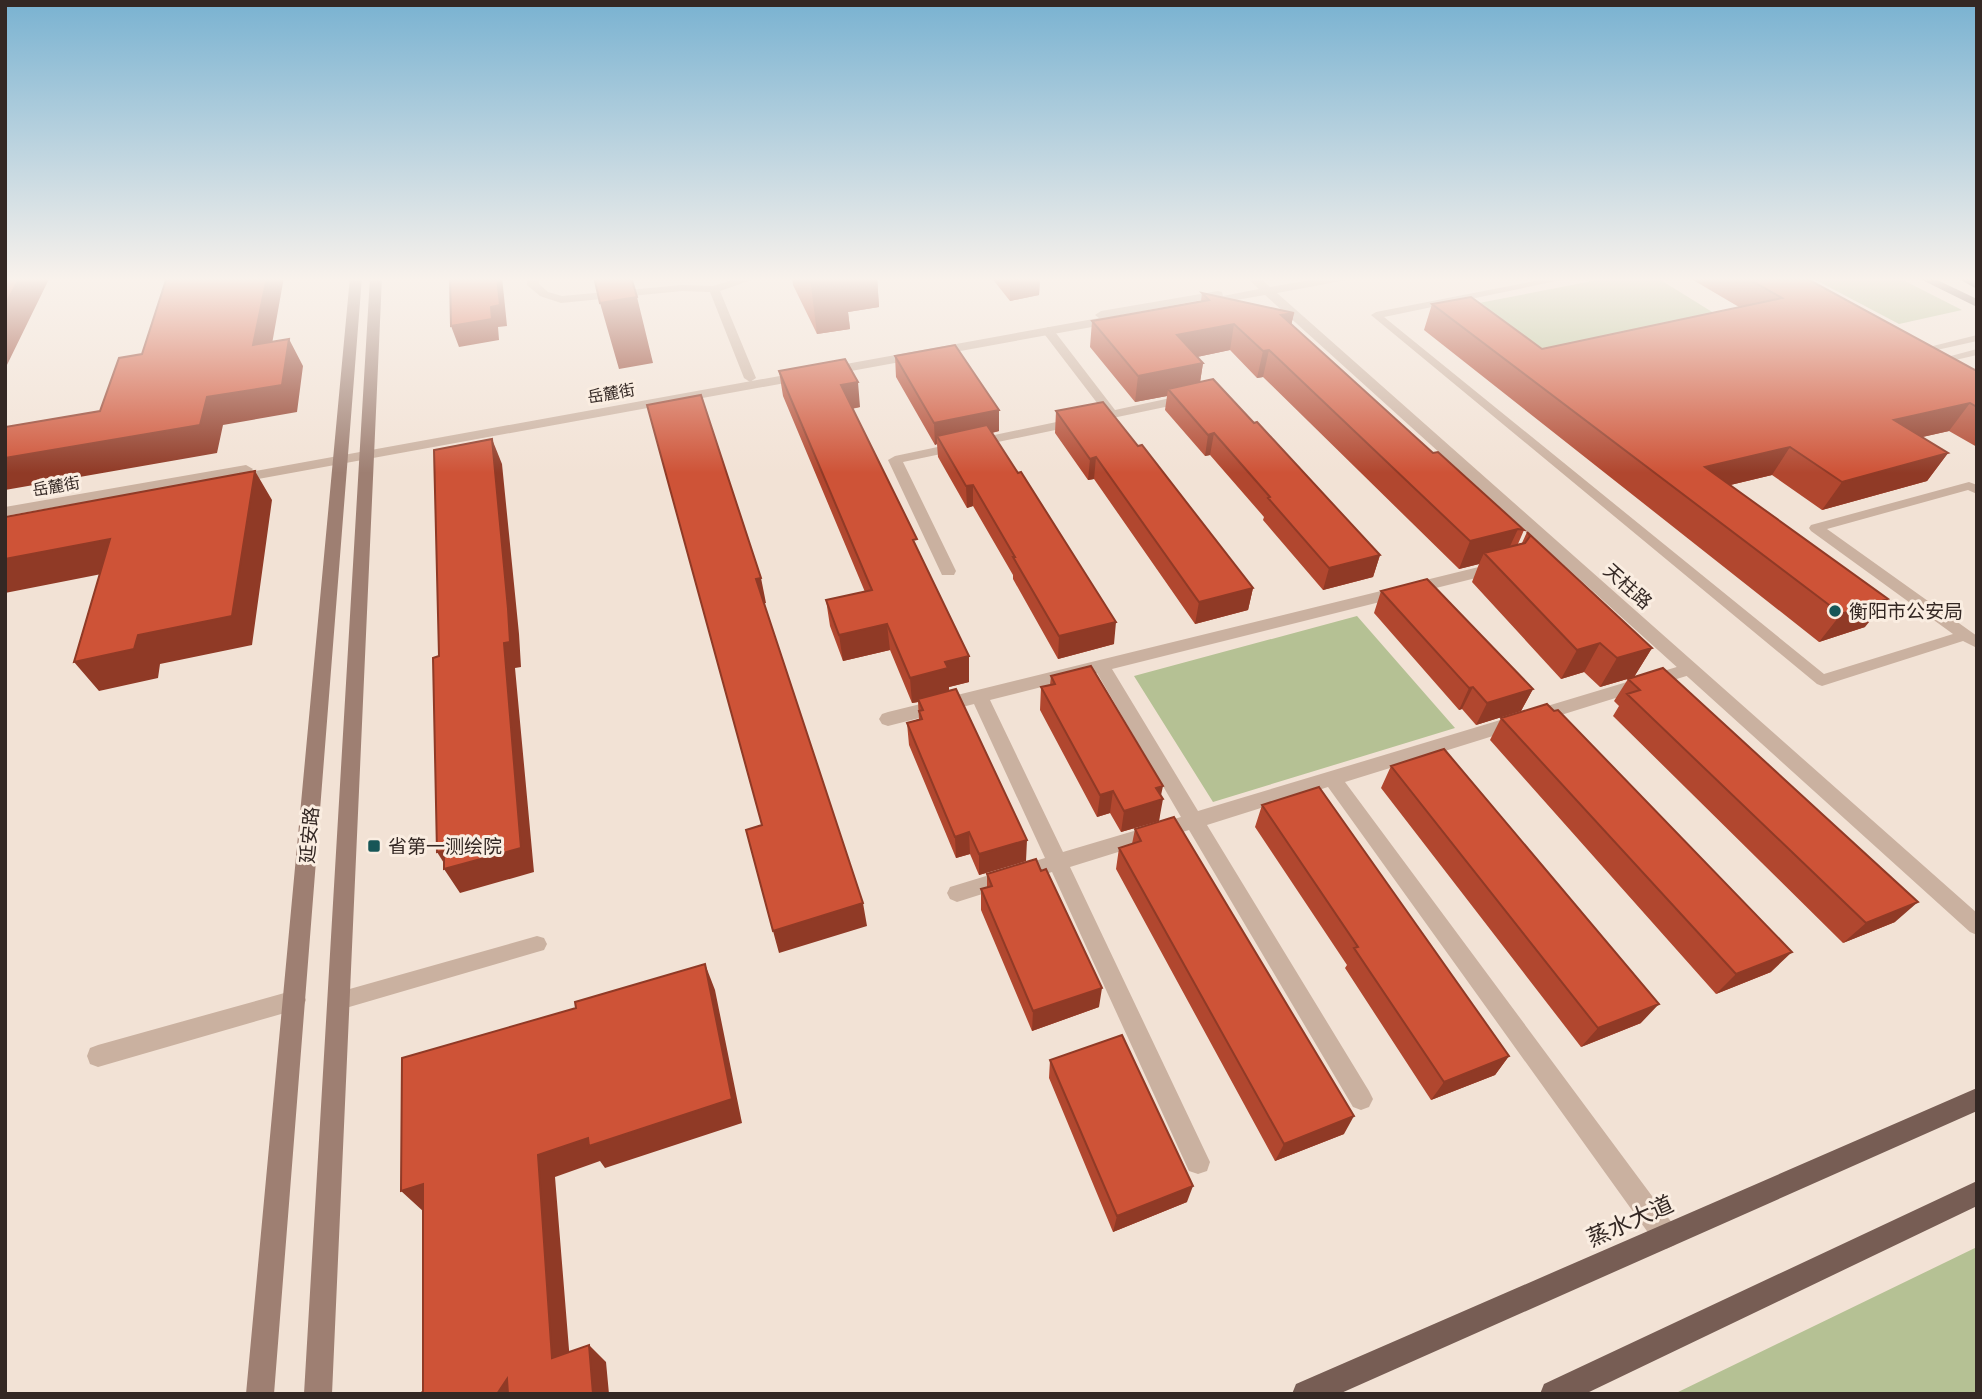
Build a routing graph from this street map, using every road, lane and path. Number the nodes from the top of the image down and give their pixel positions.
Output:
1 (351, 342) edge
2 (373, 342) edge
3 (736, 342) edge
4 (946, 342) edge
5 (984, 342) edge
6 (1057, 342) edge
7 (1324, 342) edge
8 (1410, 342) edge
9 (1958, 342) edge
10 (1907, 344) edge
11 (1919, 351) junction
12 (1977, 352) edge
13 (1938, 361) junction
14 (1957, 372) edge
15 (750, 378) junction
16 (1198, 396) edge
17 (1112, 414) junction
18 (367, 451) junction
19 (342, 456) junction
20 (1977, 490) edge
21 (5, 512) edge
22 (5, 521) edge
23 (1506, 565) edge
24 (948, 571) dead end
25 (1971, 639) edge
26 (1101, 666) junction
27 (1690, 669) junction
28 (979, 696) junction
29 (888, 719) dead end
30 (1332, 779) junction
31 (1194, 821) junction
32 (1058, 862) junction
33 (957, 893) dead end
34 (1977, 926) edge
35 (537, 944) dead end
36 (295, 1000) junction
37 (339, 1001) junction
38 (98, 1056) dead end
39 (1361, 1099) dead end
40 (1977, 1099) edge
41 (1198, 1162) dead end
42 (1977, 1193) edge
43 (1666, 1236) junction
44 (260, 1394) edge
45 (318, 1394) edge
46 (1306, 1394) edge
47 (1554, 1394) edge

1 - 19 main road, 延安路
2 - 18 main road, 延安路
3 - 15 street
4 - 15 street, 岳麓街
5 - 18 street, 岳麓街
6 - 17 street
7 - 27 street, 天柱路
8 - 25 lane
9 - 11 lane
10 - 11 lane
11 - 13 lane
12 - 13 lane
13 - 14 lane
15 - 18 street, 岳麓街
16 - 17 street
17 - 24 street
18 - 19 street, 岳麓街
18 - 37 main road, 延安路
19 - 21 street, 岳麓街
19 - 22 street, 岳麓街
19 - 36 main road, 延安路
20 - 25 lane
23 - 26 street
26 - 28 street
26 - 31 street
27 - 30 street
27 - 34 street, 天柱路
28 - 29 street
28 - 32 street
30 - 31 street
30 - 43 street
31 - 32 street
31 - 39 street
32 - 33 street
32 - 41 street
35 - 37 lane
36 - 38 street
36 - 44 main road, 延安路
37 - 45 main road, 延安路
40 - 43 main road, 蒸水大道
42 - 47 main road
43 - 46 main road, 蒸水大道

